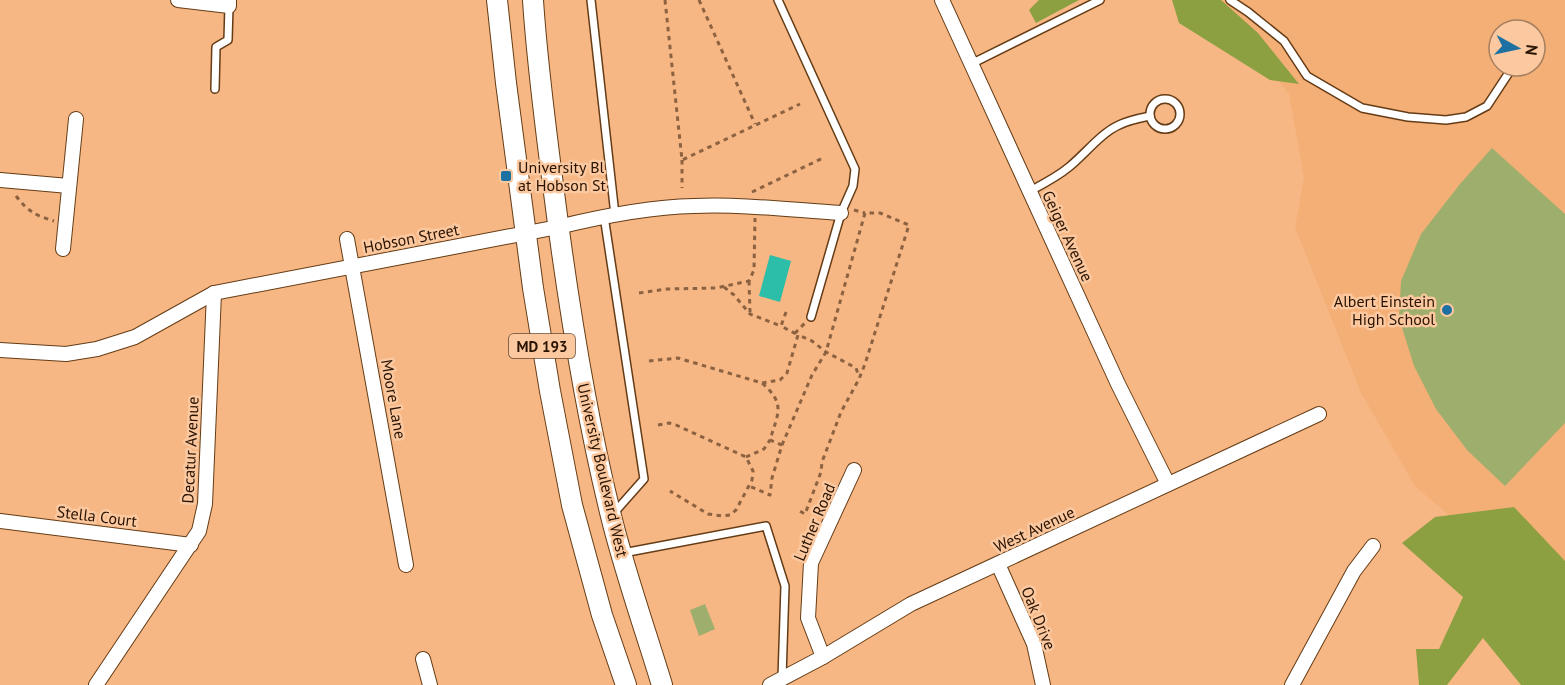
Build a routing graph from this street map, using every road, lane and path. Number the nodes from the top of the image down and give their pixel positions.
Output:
1 (178, 0) edge
2 (498, 0) edge
3 (533, 0) edge
4 (591, 0) edge
5 (665, 0) edge
6 (699, 0) edge
7 (778, 0) edge
8 (942, 0) edge
9 (1100, 0) edge
10 (1230, 0) edge
11 (229, 3) edge
12 (971, 64) junction
13 (1505, 78) edge
14 (215, 89) dead end
15 (800, 104) dead end
16 (1150, 116) junction
17 (76, 119) dead end
18 (755, 125) junction
19 (825, 158) dead end
20 (682, 160) junction
21 (0, 180) edge
22 (69, 186) junction
23 (682, 188) dead end
24 (1029, 192) junction
25 (749, 193) dead end
26 (14, 194) dead end
27 (847, 212) junction
28 (866, 213) junction
29 (755, 214) dead end
30 (610, 215) junction
31 (66, 223) junction
32 (558, 227) junction
33 (526, 233) junction
34 (347, 239) dead end
35 (63, 249) dead end
36 (353, 266) junction
37 (749, 281) junction
38 (723, 286) junction
39 (214, 293) junction
40 (639, 293) dead end
41 (786, 312) dead end
42 (750, 314) junction
43 (811, 317) joint
44 (781, 326) junction
45 (798, 335) junction
46 (0, 350) edge
47 (826, 352) junction
48 (649, 361) dead end
49 (865, 364) junction
50 (856, 368) junction
51 (860, 378) junction
52 (762, 383) junction
53 (1319, 414) dead end
54 (658, 425) dead end
55 (770, 440) junction
56 (782, 445) junction
57 (746, 457) junction
58 (854, 470) dead end
59 (1168, 484) junction
60 (749, 486) junction
61 (670, 491) dead end
62 (798, 510) dead end
63 (611, 516) junction
64 (0, 521) edge
65 (191, 544) junction
66 (1373, 546) dead end
67 (621, 553) junction
68 (998, 564) junction
69 (406, 565) dead end
70 (823, 657) junction
71 (423, 659) dead end
72 (776, 682) edge
73 (96, 685) edge
74 (430, 685) edge
75 (626, 685) edge
76 (662, 685) edge
77 (1043, 685) edge
78 (1292, 685) edge

1 - 11 street
2 - 33 main road, University Boulevard West / MD 193
3 - 32 main road, University Boulevard West / MD 193
4 - 30 lane
5 - 20 path
6 - 18 path
7 - 27 lane
8 - 12 street, Geiger Avenue
9 - 12 lane
10 - 13 lane
11 - 14 lane
12 - 24 street, Geiger Avenue
15 - 18 path
16 - 16 lane
16 - 24 lane
17 - 22 street
18 - 20 path
19 - 25 path
20 - 23 path
21 - 22 street
22 - 31 street
24 - 59 street, Geiger Avenue
26 - 31 path
27 - 28 path
27 - 30 street, Hobson Street
27 - 43 lane
28 - 47 path
28 - 49 path
29 - 37 path
30 - 32 street, Hobson Street
30 - 63 lane
31 - 35 street
32 - 33 street, Hobson Street
32 - 63 main road, University Boulevard West / MD 193
33 - 36 street, Hobson Street
33 - 75 main road, University Boulevard West / MD 193
34 - 36 street, Moore Lane
36 - 39 street, Hobson Street
36 - 69 street, Moore Lane
37 - 38 path
37 - 42 path
38 - 40 path
38 - 42 path
39 - 46 street, Hobson Street
39 - 65 street, Decatur Avenue
41 - 44 path
42 - 44 path
43 - 45 path
44 - 45 path
45 - 47 path
45 - 52 path
47 - 50 path
47 - 56 path
48 - 52 path
49 - 50 path
49 - 51 path
50 - 51 path
51 - 62 path
52 - 55 path
53 - 59 street, West Avenue
54 - 57 path
55 - 56 path
55 - 57 path
56 - 60 path
57 - 60 path
58 - 70 street, Luther Road
59 - 68 street, West Avenue
60 - 61 path
63 - 67 main road, University Boulevard West / MD 193
64 - 65 street, Stella Court
65 - 73 street, Decatur Avenue
66 - 78 street
67 - 72 lane
67 - 76 main road, University Boulevard West / MD 193
68 - 70 street, West Avenue
68 - 77 street, Oak Drive
70 - 72 street, West Avenue
71 - 74 street

